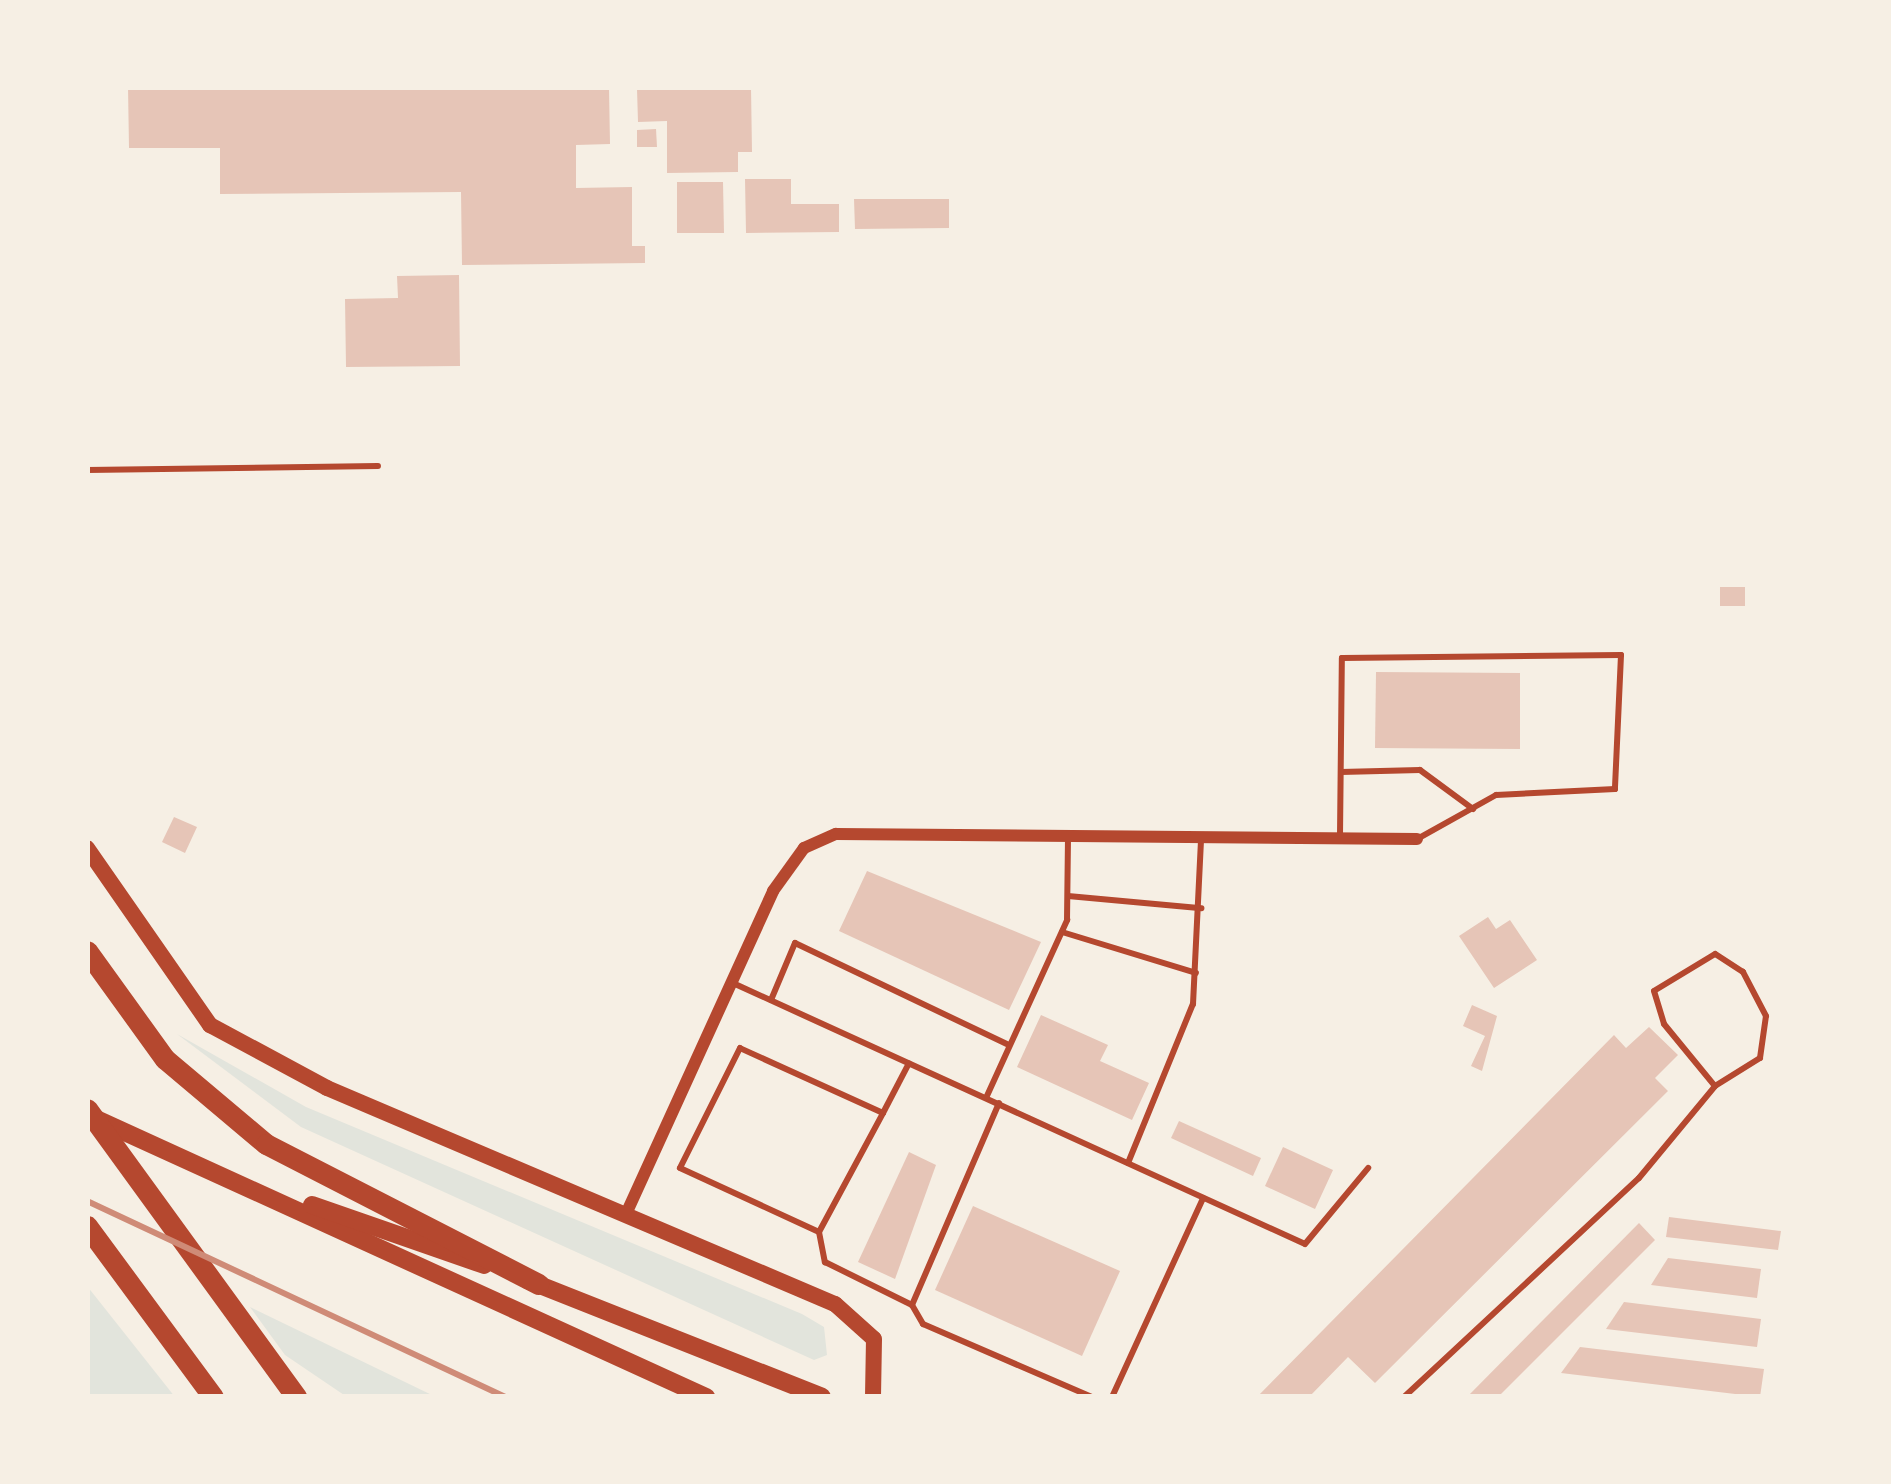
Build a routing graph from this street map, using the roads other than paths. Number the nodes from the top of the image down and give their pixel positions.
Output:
1 (379, 466) dead end
2 (87, 470) edge
3 (1341, 772) junction
4 (1473, 809) junction
5 (1068, 836) junction
6 (1201, 837) junction
7 (1340, 838) junction
8 (1417, 838) joint
9 (87, 848) edge
10 (1067, 896) junction
11 (1202, 908) junction
12 (1062, 932) junction
13 (87, 951) edge
14 (1196, 973) junction
15 (731, 982) junction
16 (771, 1000) junction
17 (1010, 1045) junction
18 (909, 1063) junction
19 (1715, 1086) junction
20 (986, 1098) junction
21 (999, 1103) junction
22 (87, 1112) edge
23 (883, 1113) junction
24 (1128, 1162) junction
25 (1368, 1168) dead end
26 (211, 1171) junction
27 (1203, 1197) junction
28 (626, 1214) junction
29 (87, 1226) edge
30 (819, 1232) junction
31 (538, 1284) junction
32 (912, 1305) junction
33 (213, 1397) edge
34 (296, 1397) edge
35 (706, 1397) edge
36 (822, 1397) edge
37 (873, 1397) edge
38 (1091, 1397) edge
39 (1112, 1397) edge
40 (1404, 1397) edge

1 - 2 lane
3 - 4 lane
3 - 4 lane
3 - 7 lane
4 - 8 lane
5 - 6 street
5 - 10 lane
5 - 15 street
6 - 7 street
6 - 11 lane
7 - 8 street
9 - 28 main road
10 - 11 lane
10 - 12 lane
11 - 14 lane
12 - 14 lane
12 - 17 lane
13 - 31 highway
14 - 24 lane
15 - 16 lane
15 - 28 street
16 - 17 lane
16 - 18 lane
17 - 20 lane
18 - 20 lane
18 - 23 lane
19 - 19 lane
19 - 40 lane
20 - 21 lane
21 - 24 lane
21 - 32 lane
22 - 26 main road
22 - 34 highway
23 - 30 lane
23 - 30 lane
24 - 27 lane
25 - 27 lane
26 - 31 main road
26 - 35 main road
27 - 39 lane
28 - 37 main road
29 - 33 highway
30 - 32 lane
31 - 36 main road
32 - 38 lane

